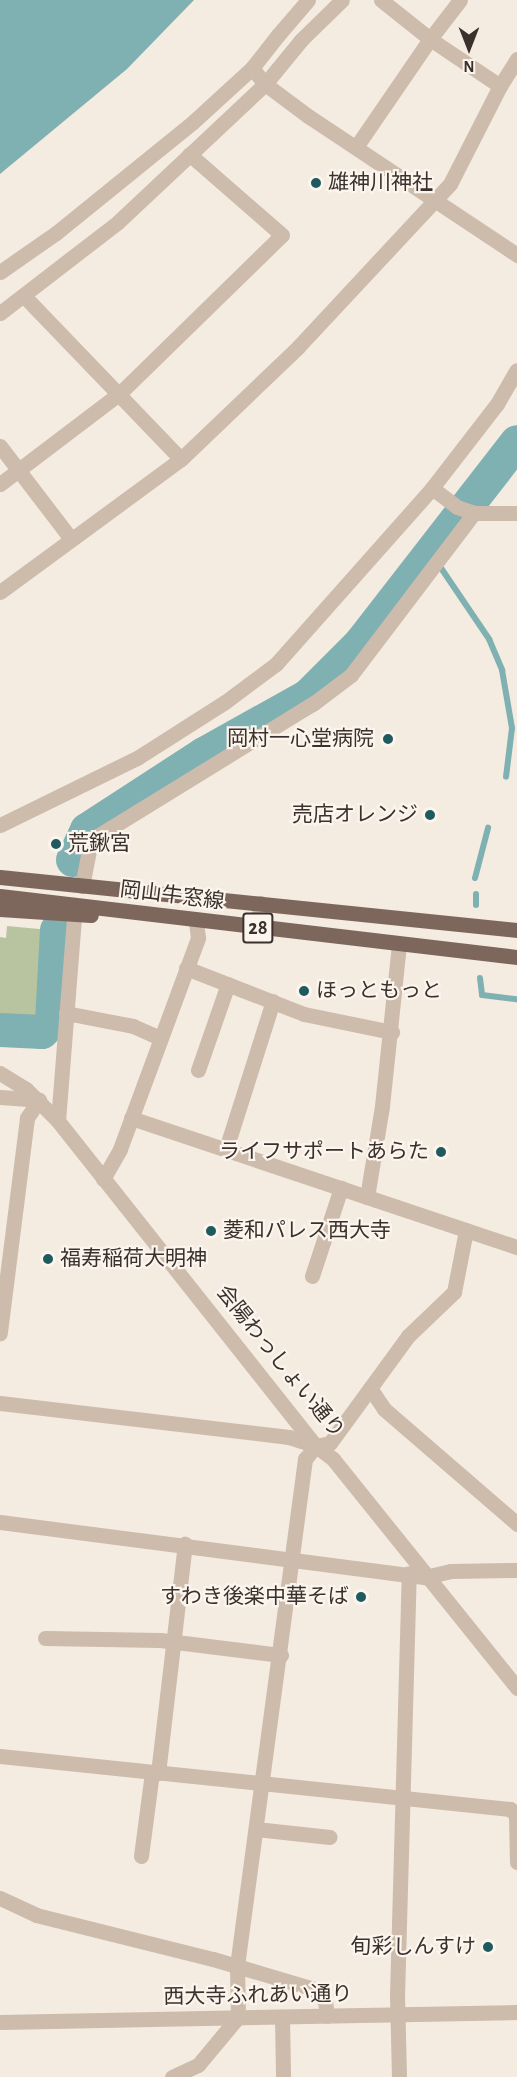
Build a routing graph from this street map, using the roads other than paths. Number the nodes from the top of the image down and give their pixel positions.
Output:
1 (308, 0) edge
2 (342, 0) edge
3 (381, 0) edge
4 (459, 0) edge
5 (430, 39) junction
6 (517, 58) edge
7 (252, 68) junction
8 (265, 84) junction
9 (500, 87) junction
10 (356, 147) junction
11 (189, 154) junction
12 (432, 201) junction
13 (517, 255) edge
14 (0, 272) edge
15 (24, 296) junction
16 (0, 313) edge
17 (517, 370) edge
18 (120, 393) junction
19 (0, 446) edge
20 (181, 459) junction
21 (19, 470) junction
22 (0, 484) edge
23 (432, 488) junction
24 (467, 510) junction
25 (517, 513) edge
26 (71, 539) junction
27 (0, 592) edge
28 (0, 825) edge
29 (0, 878) edge
30 (82, 886) junction
31 (0, 896) edge
32 (260, 903) junction
33 (0, 909) edge
34 (74, 910) junction
35 (196, 921) junction
36 (258, 928) junction
37 (517, 930) edge
38 (399, 945) junction
39 (517, 957) edge
40 (186, 968) junction
41 (228, 984) junction
42 (273, 1001) junction
43 (66, 1013) junction
44 (392, 1032) junction
45 (160, 1038) junction
46 (198, 1070) dead end
47 (0, 1073) edge
48 (0, 1096) edge
49 (39, 1100) junction
50 (131, 1118) junction
51 (58, 1121) junction
52 (226, 1149) junction
53 (103, 1179) junction
54 (341, 1188) junction
55 (367, 1197) junction
56 (466, 1230) junction
57 (517, 1247) edge
58 (312, 1276) dead end
59 (2, 1309) edge
60 (0, 1333) edge
61 (370, 1388) junction
62 (0, 1403) edge
63 (316, 1446) junction
64 (1, 1518) edge
65 (517, 1524) edge
66 (185, 1544) junction
67 (294, 1557) junction
68 (517, 1570) edge
69 (409, 1573) junction
70 (425, 1577) junction
71 (45, 1638) dead end
72 (174, 1642) junction
73 (280, 1655) junction
74 (517, 1688) edge
75 (0, 1755) edge
76 (155, 1773) junction
77 (263, 1785) junction
78 (403, 1799) junction
79 (256, 1829) junction
80 (330, 1837) dead end
81 (141, 1856) dead end
82 (517, 1862) edge
83 (0, 1898) edge
84 (237, 1966) junction
85 (517, 2012) edge
86 (398, 2015) junction
87 (327, 2016) junction
88 (238, 2017) junction
89 (282, 2017) junction
90 (0, 2022) edge
91 (198, 2071) edge
92 (172, 2077) edge
93 (283, 2077) edge
94 (399, 2077) edge

1 - 7 street
2 - 8 street
3 - 5 street
4 - 5 street
5 - 9 street
5 - 10 street
6 - 9 street
7 - 8 street
7 - 14 street
8 - 10 street
8 - 11 street
9 - 12 street
10 - 12 street
11 - 15 street
11 - 18 street
12 - 13 street
12 - 20 street
15 - 16 street
15 - 18 street
17 - 23 street
18 - 20 street
18 - 21 street
19 - 21 street
20 - 26 street
21 - 22 street
21 - 26 street
23 - 24 street
23 - 28 street
24 - 25 street
24 - 30 street
26 - 27 street
29 - 30 main road, 岡山牛窓線 / 28
30 - 32 main road, 岡山牛窓線 / 28
31 - 34 main road
32 - 36 street
32 - 37 main road, 岡山牛窓線 / 28
33 - 34 main road
34 - 35 main road, 岡山牛窓線 / 28
34 - 43 street
35 - 36 main road, 岡山牛窓線 / 28
35 - 40 street
36 - 38 main road, 岡山牛窓線 / 28
38 - 39 main road, 岡山牛窓線 / 28
38 - 44 street
40 - 41 street
40 - 45 street
41 - 42 street
41 - 46 street
42 - 44 street
42 - 52 street
43 - 45 street
43 - 51 street
44 - 55 street
45 - 50 street
47 - 49 street, 会陽わっしょい通り
48 - 49 street
49 - 51 street, 会陽わっしょい通り
49 - 59 street
50 - 52 street
50 - 53 street
51 - 53 street, 会陽わっしょい通り
52 - 54 street
53 - 63 street, 会陽わっしょい通り
54 - 55 street
54 - 58 street
55 - 56 street
56 - 57 street
56 - 61 street
59 - 60 street
61 - 63 street
61 - 65 street
62 - 63 street
63 - 67 street
63 - 70 street, 会陽わっしょい通り
64 - 66 street
66 - 67 street
66 - 72 street
67 - 69 street
67 - 73 street
68 - 70 street
69 - 70 street
69 - 78 street
70 - 74 street, 会陽わっしょい通り
71 - 72 street
72 - 73 street
72 - 76 street
73 - 77 street
75 - 76 street
76 - 77 street
76 - 81 street
77 - 78 street
77 - 79 street
78 - 82 street
78 - 86 street
79 - 80 street
79 - 84 street
83 - 84 street
84 - 87 street
84 - 88 street
85 - 86 street, 西大寺ふれあい通り
86 - 87 street, 西大寺ふれあい通り
86 - 94 street
87 - 89 street, 西大寺ふれあい通り
88 - 89 street, 西大寺ふれあい通り
88 - 90 street, 西大寺ふれあい通り
88 - 91 street
89 - 93 street
91 - 92 street

